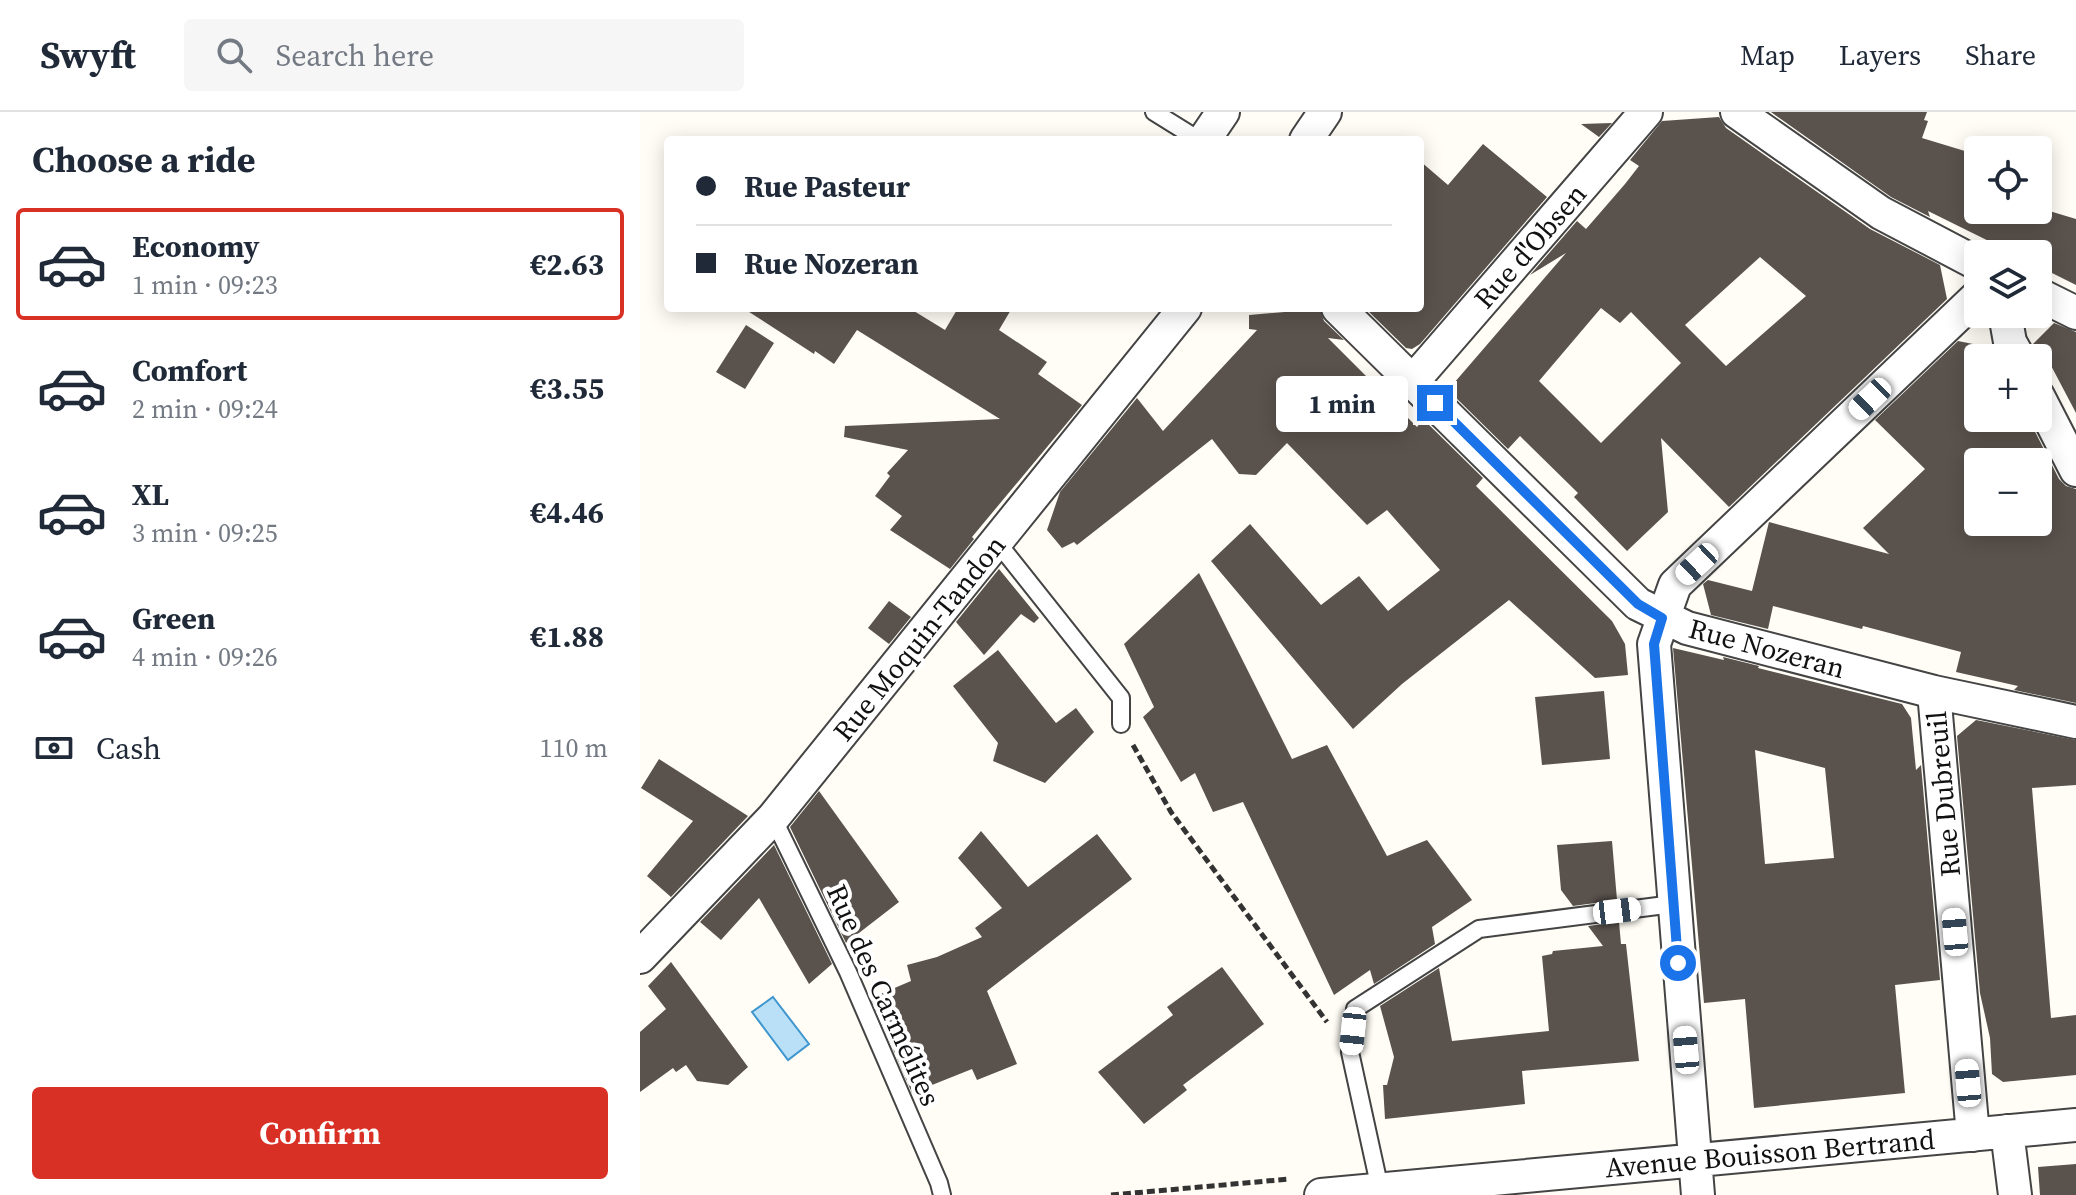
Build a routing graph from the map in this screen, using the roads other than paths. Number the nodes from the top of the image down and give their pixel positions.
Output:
1 (1154, 112) edge
2 (1223, 112) edge
3 (1325, 112) edge
4 (1646, 112) edge
5 (1737, 112) edge
6 (1194, 136) edge
7 (1204, 136) edge
8 (1309, 136) edge
9 (1964, 257) edge
10 (2052, 301) edge
11 (1964, 309) edge
12 (1182, 312) edge
13 (1342, 312) edge
14 (2076, 313) edge
15 (1413, 381) junction
16 (2052, 423) edge
17 (2076, 470) edge
18 (997, 542) junction
19 (1662, 618) junction
20 (1934, 692) junction
21 (2076, 722) edge
22 (1121, 724) road end
23 (773, 818) junction
24 (1673, 904) junction
25 (640, 957) edge
26 (2076, 1125) edge
27 (2007, 1131) junction
28 (1973, 1135) junction
29 (1695, 1160) junction
30 (1380, 1189) junction
31 (942, 1195) edge
32 (1321, 1195) edge
33 (1698, 1195) edge
34 (2015, 1195) edge

1 - 6 lane
2 - 7 street
3 - 8 street
4 - 15 street, Rue d'Obsen
5 - 9 street
10 - 14 street
11 - 19 street
12 - 18 street, Rue Moquin-Tandon
13 - 15 street, Rue Nozeran
15 - 19 street, Rue Nozeran
16 - 17 street
18 - 22 lane
18 - 23 street, Rue Moquin-Tandon
19 - 20 street, Rue Nozeran
19 - 24 street
20 - 21 street, Rue Nozeran
20 - 28 street, Rue Dubreuil
23 - 25 street, Rue Moquin-Tandon
23 - 31 lane, Rue des Carmélites
24 - 29 street
24 - 30 lane
26 - 27 street, Avenue Bouisson Bertrand
27 - 28 street, Avenue Bouisson Bertrand
27 - 34 street
28 - 29 street, Avenue Bouisson Bertrand
29 - 30 street, Avenue Bouisson Bertrand
29 - 33 street
30 - 32 street, Avenue Bouisson Bertrand

